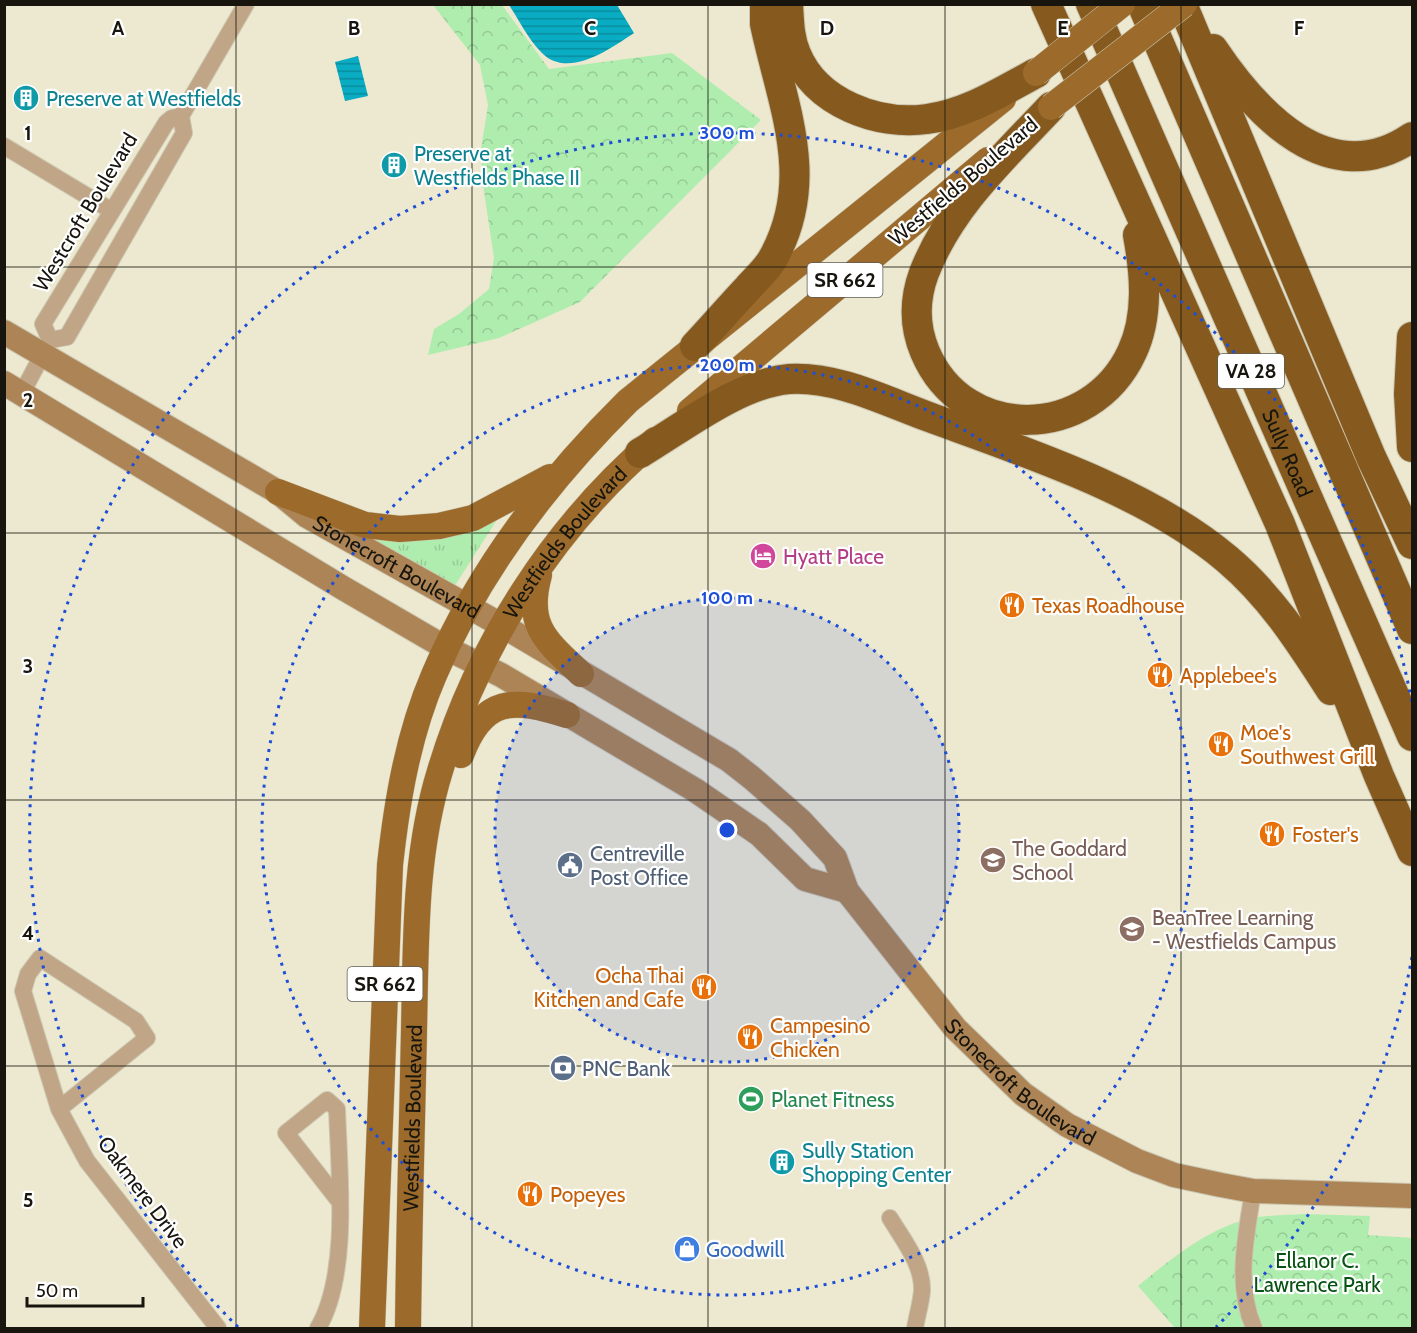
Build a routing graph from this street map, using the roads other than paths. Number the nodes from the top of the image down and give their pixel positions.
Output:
1 (246, 4) edge
2 (765, 4) edge
3 (788, 4) edge
4 (1091, 4) edge
5 (1122, 4) edge
6 (1142, 4) edge
7 (1183, 4) edge
8 (1048, 12) edge
9 (1036, 72) junction
10 (1051, 107) junction
11 (181, 116) junction
12 (1413, 137) edge
13 (4, 146) edge
14 (1113, 155) junction
15 (112, 211) junction
16 (4, 332) edge
17 (1413, 337) edge
18 (695, 346) junction
19 (47, 347) junction
20 (13, 388) edge
21 (1413, 447) edge
22 (640, 453) junction
23 (561, 471) junction
24 (278, 492) junction
25 (1413, 544) edge
26 (542, 563) junction
27 (467, 608) junction
28 (503, 626) junction
29 (1413, 629) edge
30 (446, 648) junction
31 (482, 666) junction
32 (581, 674) junction
33 (567, 715) junction
34 (1413, 736) edge
35 (1379, 776) junction
36 (1413, 850) edge
37 (423, 855) junction
38 (847, 891) junction
39 (59, 1108) junction
40 (1253, 1191) junction
41 (1413, 1196) edge
42 (339, 1201) junction
43 (890, 1218) dead end
44 (218, 1329) edge
45 (318, 1329) edge
46 (372, 1329) edge
47 (408, 1329) edge
48 (915, 1329) edge
49 (1254, 1329) edge

1 - 11 street, Westcroft Boulevard
2 - 18 highway
3 - 9 highway
4 - 34 highway, Sully Road / VA 28
5 - 9 main road, Westfields Boulevard / SR 662, bridge
6 - 29 highway, VA 28
7 - 10 main road, Westfields Boulevard / SR 662, bridge
7 - 12 highway
7 - 25 highway
8 - 14 highway
9 - 18 main road, Westfields Boulevard / SR 662
10 - 14 highway
10 - 22 main road, Westfields Boulevard / SR 662
11 - 15 street, Westcroft Boulevard
11 - 19 street, Westcroft Boulevard
13 - 15 street
14 - 35 highway
15 - 19 street, Westcroft Boulevard
16 - 19 main road, Stonecroft Boulevard
17 - 21 highway
18 - 23 main road, Westfields Boulevard / SR 662
19 - 20 street, Westcroft Boulevard
19 - 24 main road, Stonecroft Boulevard
20 - 30 main road, Stonecroft Boulevard
22 - 26 main road, Westfields Boulevard / SR 662
22 - 35 highway
23 - 24 main road
23 - 27 main road, Westfields Boulevard / SR 662
24 - 27 main road, Stonecroft Boulevard
26 - 28 main road, Westfields Boulevard / SR 662
26 - 32 main road
27 - 28 main road, Stonecroft Boulevard
27 - 30 main road, Westfields Boulevard / SR 662
28 - 31 main road, Westfields Boulevard / SR 662
28 - 32 main road, Stonecroft Boulevard
30 - 31 main road, Stonecroft Boulevard
30 - 46 main road, Westfields Boulevard / SR 662
31 - 33 main road, Stonecroft Boulevard
31 - 37 main road, Westfields Boulevard / SR 662
32 - 38 main road, Stonecroft Boulevard
33 - 37 main road
33 - 38 main road, Stonecroft Boulevard
35 - 36 highway
37 - 47 main road, Westfields Boulevard / SR 662
38 - 40 main road, Stonecroft Boulevard
39 - 39 street, Oakmere Drive
39 - 44 street, Oakmere Drive
40 - 41 main road, Stonecroft Boulevard
40 - 49 street
42 - 42 street
42 - 45 street
43 - 48 street

